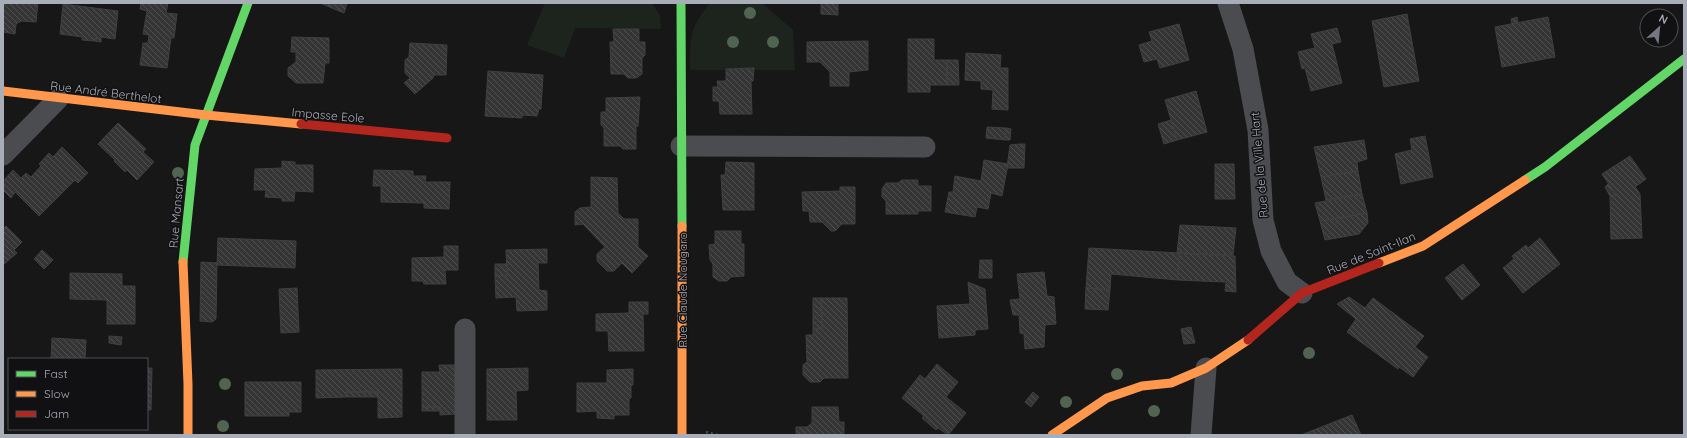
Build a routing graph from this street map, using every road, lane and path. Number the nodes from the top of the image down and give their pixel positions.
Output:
1 (248, 3) edge
2 (682, 3) edge
3 (1228, 3) edge
4 (1684, 59) edge
5 (3, 91) edge
6 (58, 99) junction
7 (206, 115) junction
8 (447, 138) dead end
9 (681, 146) junction
10 (925, 147) dead end
11 (3, 155) edge
12 (1302, 293) junction
13 (465, 329) dead end
14 (1206, 368) junction
15 (188, 435) edge
16 (465, 435) edge
17 (682, 435) edge
18 (1052, 435) edge
19 (1201, 435) edge

1 - 7 street, Rue Mansart
2 - 9 street, Rue Claude Nougaro
3 - 12 street, Rue de la Ville Hart
4 - 12 street, Rue de Saint-Ilan
5 - 6 street, Rue André Berthelot
6 - 7 street, Rue André Berthelot
6 - 11 street
7 - 8 street, Impasse Eole
7 - 15 street, Rue Mansart
9 - 10 street
9 - 17 street, Rue Claude Nougaro
12 - 14 street, Rue de Saint-Ilan
13 - 16 street
14 - 18 street, Rue de Saint-Ilan
14 - 19 street

